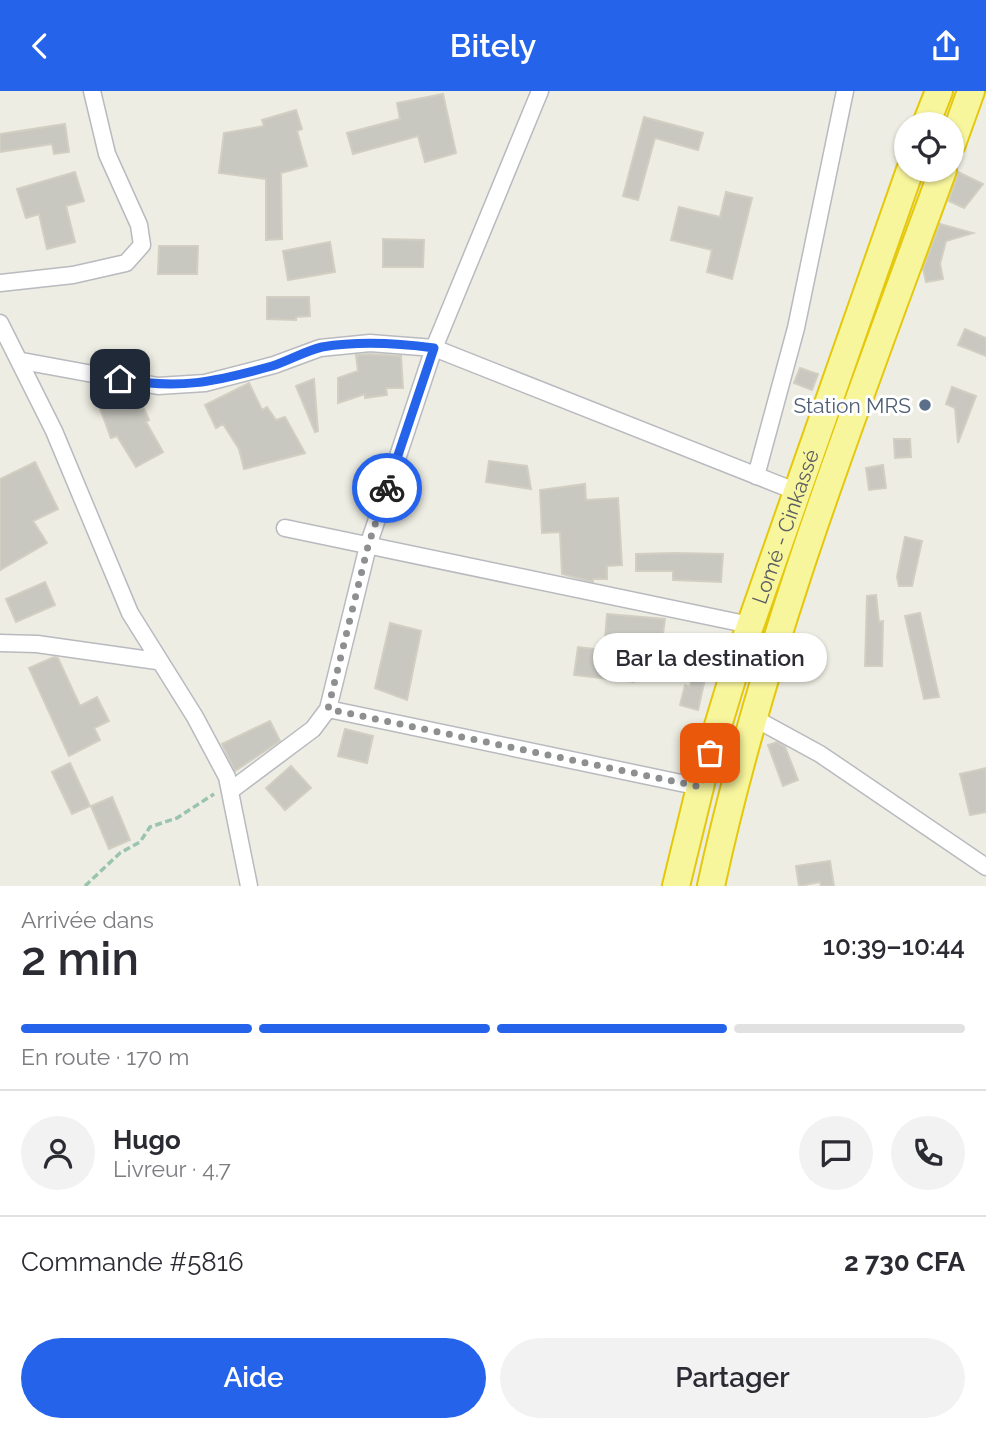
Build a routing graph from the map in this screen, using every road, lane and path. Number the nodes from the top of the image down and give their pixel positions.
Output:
1 (92, 91) edge
2 (540, 91) edge
3 (845, 91) edge
4 (939, 91) edge
5 (971, 91) edge
6 (931, 112) edge
7 (964, 112) edge
8 (906, 182) edge
9 (939, 182) edge
10 (0, 283) edge
11 (858, 313) junction
12 (0, 323) edge
13 (886, 324) junction
14 (434, 348) junction
15 (22, 361) junction
16 (756, 476) junction
17 (795, 491) junction
18 (285, 528) dead end
19 (368, 546) junction
20 (750, 625) junction
21 (0, 643) edge
22 (157, 661) junction
23 (328, 709) junction
24 (754, 718) junction
25 (701, 787) junction
26 (229, 788) junction
27 (684, 851) junction
28 (717, 859) junction
29 (986, 867) edge
30 (85, 886) edge
31 (249, 886) edge
32 (676, 886) edge
33 (711, 886) edge

1 - 10 street
2 - 14 street
3 - 16 street
4 - 6 highway
5 - 7 highway
8 - 11 highway, Lomé - Cinkassé
9 - 13 highway, Lomé - Cinkassé
11 - 13 highway
11 - 17 highway, Lomé - Cinkassé
12 - 15 street
13 - 24 highway, Lomé - Cinkassé
14 - 15 street
14 - 16 street
14 - 19 street
15 - 22 street
16 - 17 street
17 - 20 highway, Lomé - Cinkassé
18 - 19 street
19 - 20 street
19 - 23 street
20 - 25 highway, Lomé - Cinkassé
21 - 22 street
22 - 26 street
23 - 25 street
23 - 26 street
24 - 28 highway, Lomé - Cinkassé
24 - 29 street
25 - 27 highway, Lomé - Cinkassé
26 - 30 path
26 - 31 street
27 - 28 highway
27 - 32 highway, Lomé - Cinkassé
28 - 33 highway, Lomé - Cinkassé

